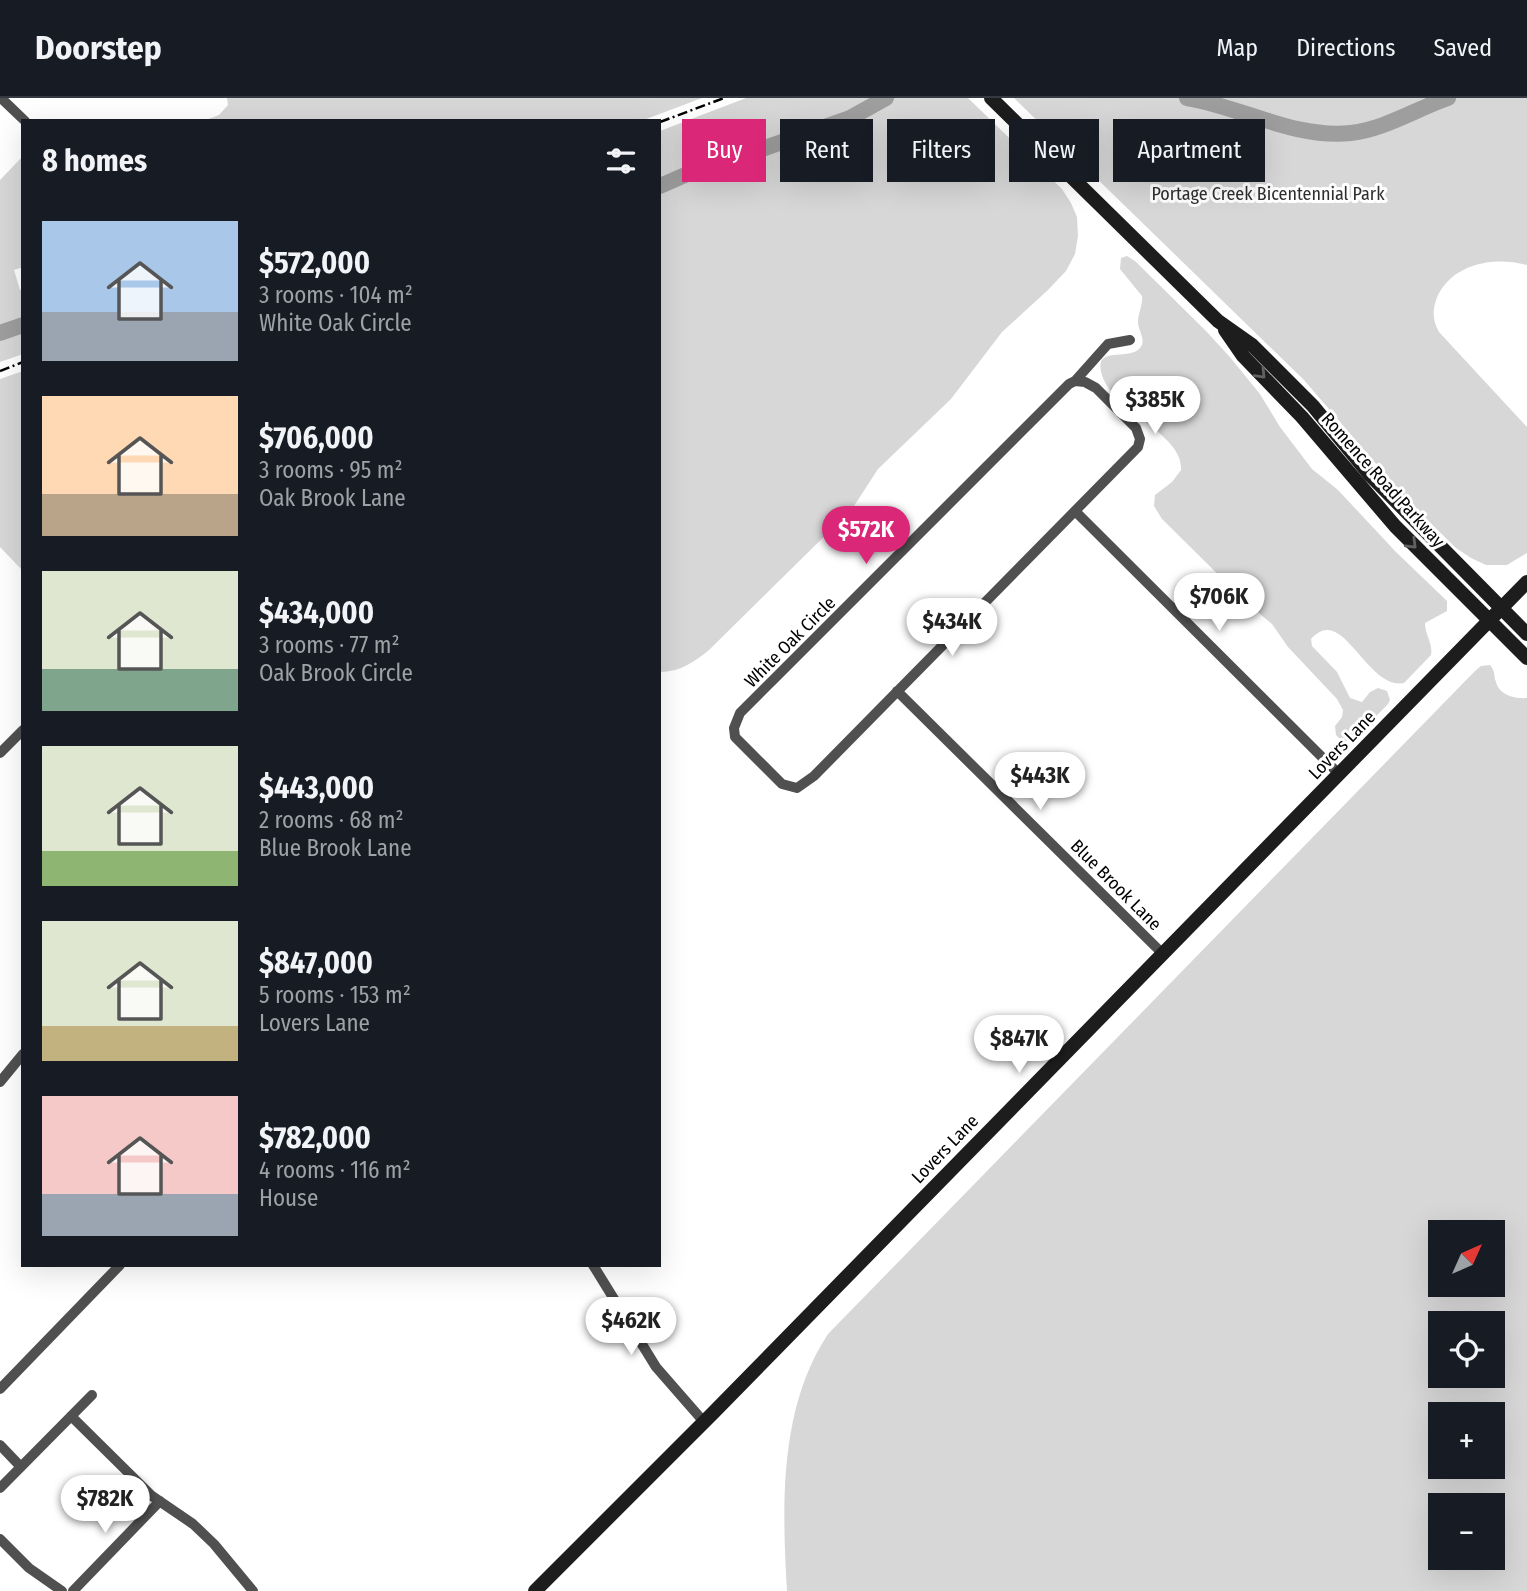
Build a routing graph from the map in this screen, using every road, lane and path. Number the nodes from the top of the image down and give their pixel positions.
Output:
1 (1, 98) edge
2 (991, 98) edge
3 (23, 119) edge
4 (1218, 321) junction
5 (1130, 340) dead end
6 (1075, 381) junction
7 (1076, 512) junction
8 (1527, 582) edge
9 (1501, 608) junction
10 (1489, 621) junction
11 (1527, 634) edge
12 (1527, 658) edge
13 (897, 691) junction
14 (21, 732) edge
15 (0, 753) edge
16 (1340, 775) junction
17 (1163, 954) junction
18 (21, 1057) edge
19 (0, 1083) edge
20 (118, 1267) edge
21 (594, 1267) edge
22 (0, 1390) edge
23 (92, 1395) dead end
24 (71, 1416) junction
25 (704, 1422) junction
26 (0, 1445) edge
27 (21, 1466) junction
28 (0, 1488) edge
29 (160, 1501) junction
30 (0, 1539) edge
31 (62, 1591) edge
32 (73, 1591) edge
33 (253, 1591) edge
34 (535, 1591) edge

1 - 3 street
2 - 4 street, Romence Road Parkway
4 - 9 street, Romence Road Parkway
4 -> 10 street, Romence Road Parkway
5 - 6 street, White Oak Circle
6 - 7 street
6 - 13 street, White Oak Circle
7 - 13 street
7 - 16 street
8 - 9 street, Lovers Lane
9 - 10 street, Lovers Lane
9 - 11 street, Romence Road Parkway
10 - 12 street, Romence Road Parkway
10 - 16 street, Lovers Lane
13 - 17 street, Blue Brook Lane
14 - 15 street
16 - 17 street, Lovers Lane
17 - 25 street, Lovers Lane
18 - 19 street
20 - 22 street
21 - 25 street
23 - 24 street
24 - 27 street
24 - 29 street
25 - 34 street, Lovers Lane
26 - 27 street
27 - 28 street
29 - 32 street
29 - 33 street
30 - 31 street

